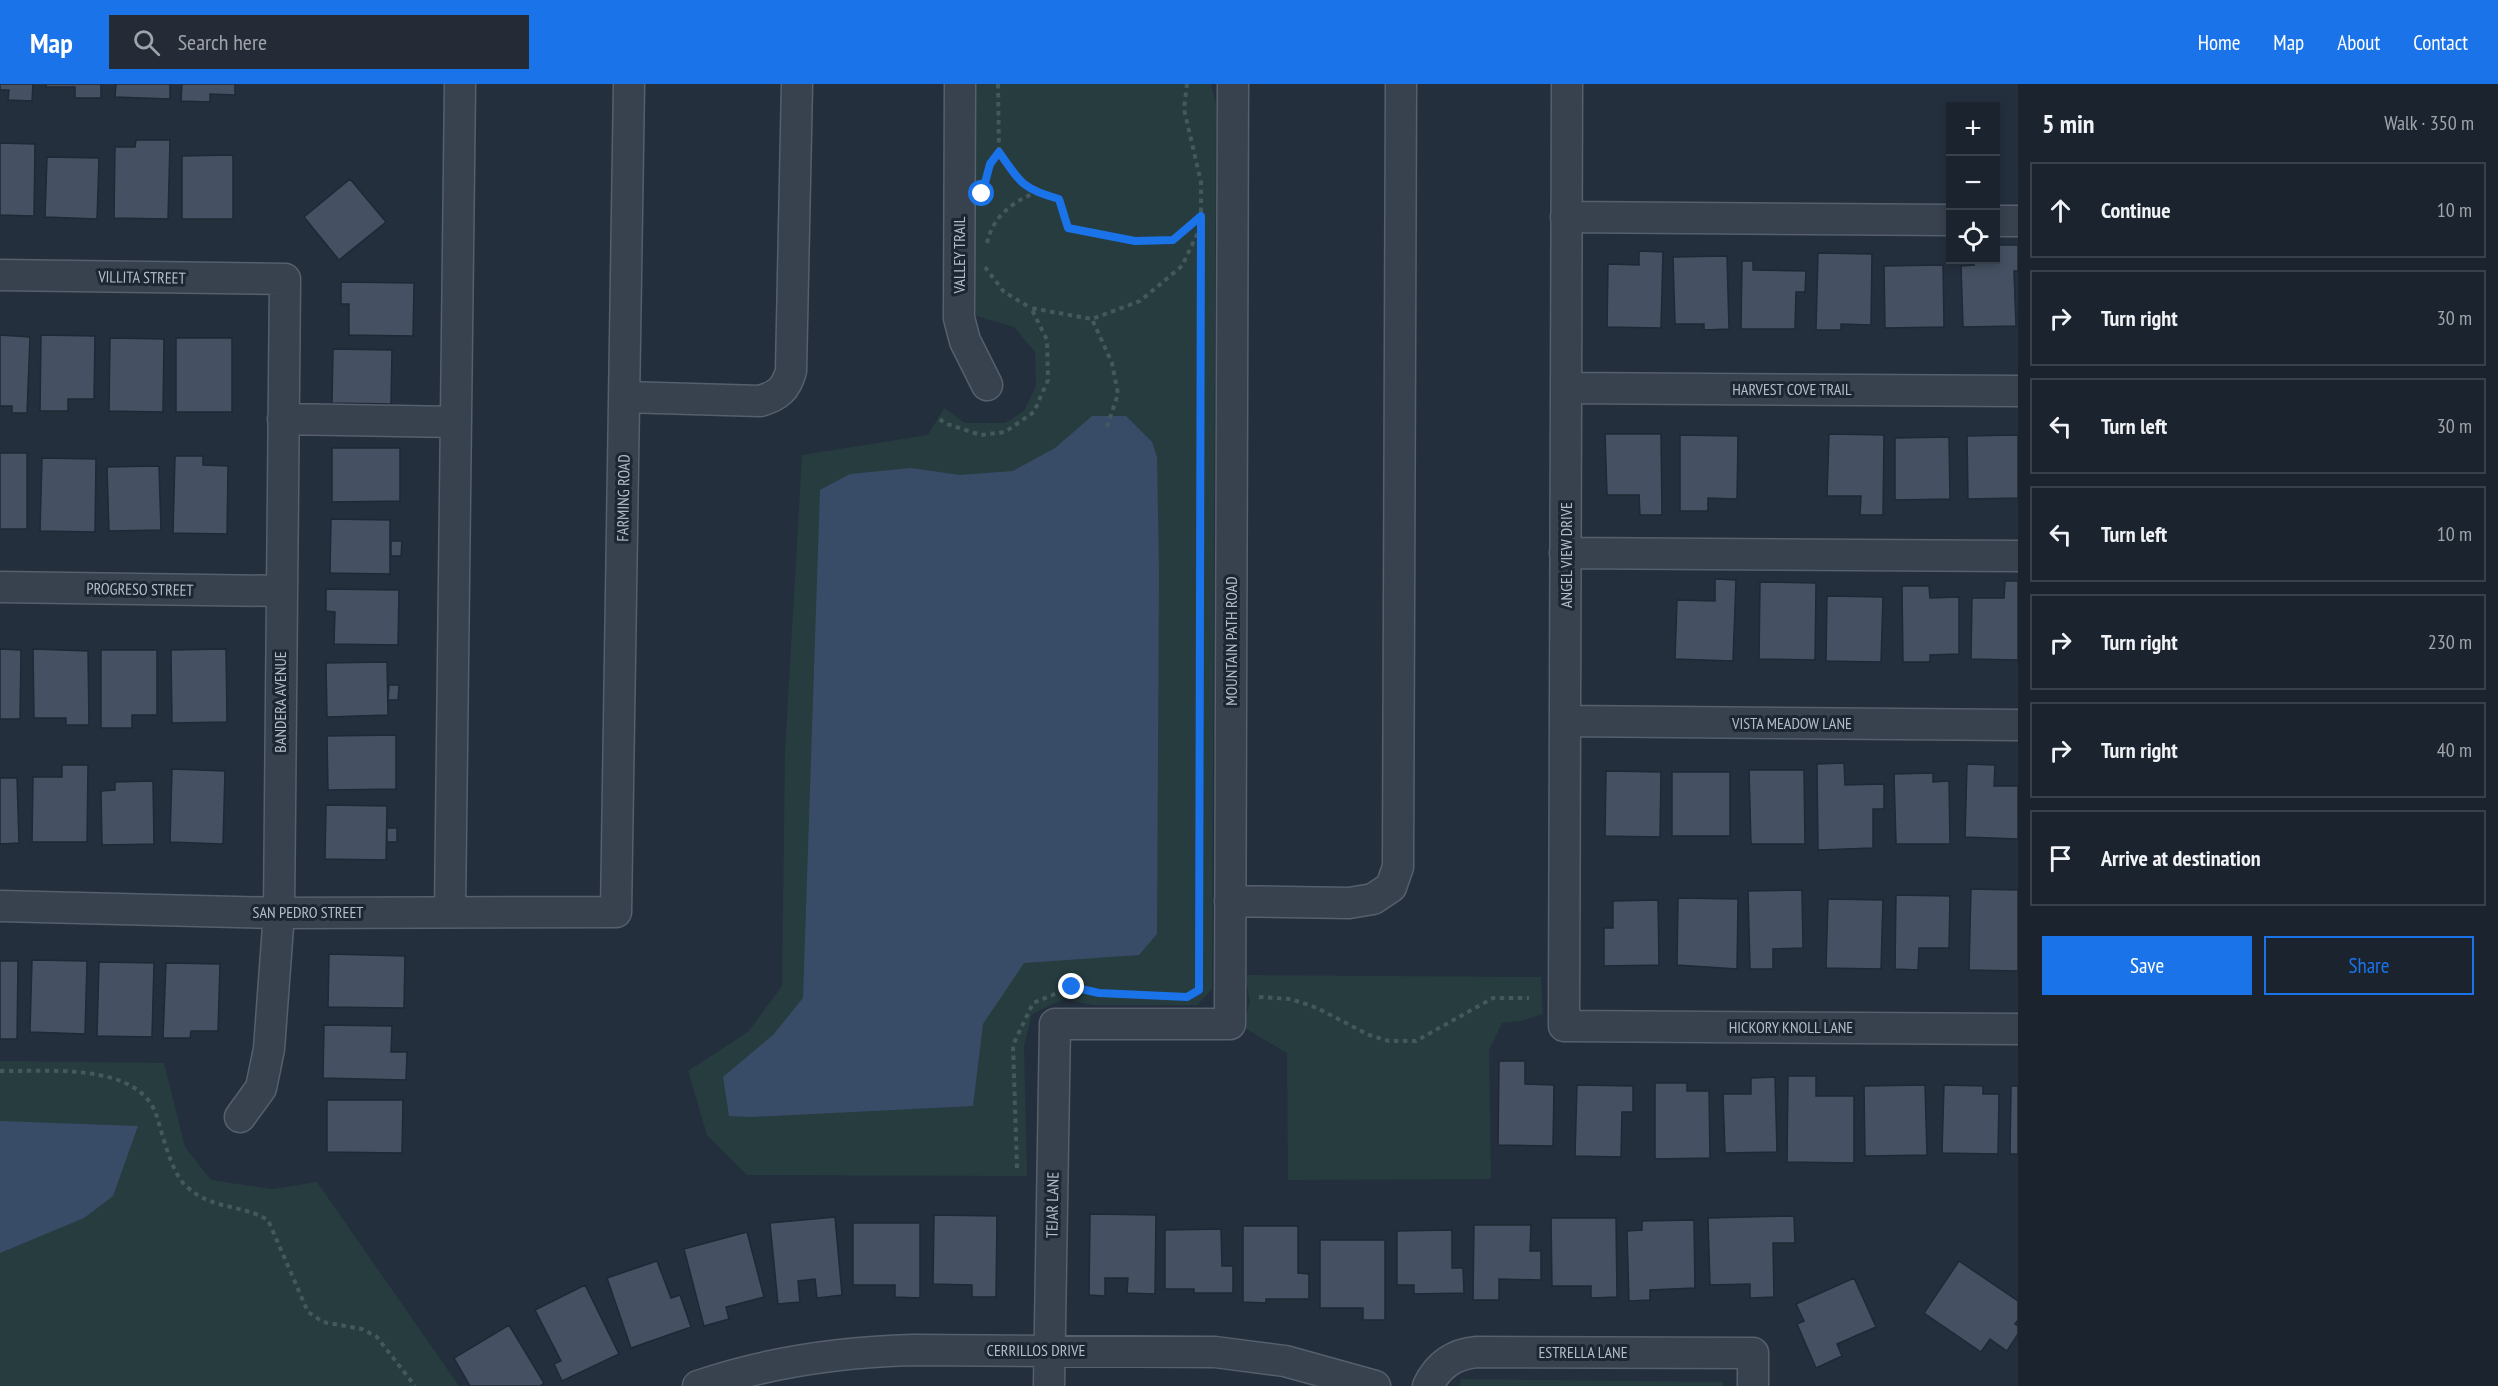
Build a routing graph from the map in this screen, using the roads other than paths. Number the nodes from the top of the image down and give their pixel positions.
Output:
1 (460, 84) edge
2 (630, 84) edge
3 (796, 84) edge
4 (960, 84) edge
5 (1233, 84) edge
6 (1401, 84) edge
7 (1567, 84) edge
8 (1566, 217) junction
9 (1946, 220) edge
10 (2000, 221) edge
11 (2018, 221) edge
12 (0, 275) edge
13 (285, 279) joint
14 (987, 385) dead end
15 (1566, 388) junction
16 (2018, 391) edge
17 (625, 397) junction
18 (283, 419) junction
19 (456, 422) junction
20 (1565, 553) junction
21 (2018, 556) edge
22 (0, 587) edge
23 (281, 591) junction
24 (1566, 721) junction
25 (2018, 725) edge
26 (1230, 901) junction
27 (0, 906) edge
28 (450, 911) junction
29 (616, 912) joint
30 (279, 913) junction
31 (1055, 1024) joint
32 (1564, 1026) joint
33 (2018, 1029) edge
34 (240, 1118) dead end
35 (1049, 1351) junction
36 (698, 1386) edge
37 (1049, 1386) edge
38 (1375, 1386) edge
39 (1428, 1386) edge
40 (1753, 1386) edge

1 - 19 street
2 - 17 street, FARMING ROAD
3 - 17 street
4 - 14 street, VALLEY TRAIL
5 - 26 street, MOUNTAIN PATH ROAD
6 - 26 street
7 - 8 street, ANGEL VIEW DRIVE
8 - 9 street
8 - 15 street, ANGEL VIEW DRIVE
10 - 11 street
12 - 13 street, VILLITA STREET
13 - 18 street, BANDERA AVENUE
15 - 16 street, HARVEST COVE TRAIL
15 - 20 street, ANGEL VIEW DRIVE
17 - 29 street, FARMING ROAD
18 - 19 street
18 - 23 street, BANDERA AVENUE
19 - 28 street
20 - 21 street
20 - 24 street, ANGEL VIEW DRIVE
22 - 23 street, PROGRESO STREET
23 - 30 street, BANDERA AVENUE
24 - 25 street, VISTA MEADOW LANE
24 - 32 street, ANGEL VIEW DRIVE
26 - 31 street, MOUNTAIN PATH ROAD
27 - 30 street, SAN PEDRO STREET
28 - 29 street, SAN PEDRO STREET
28 - 30 street, SAN PEDRO STREET
30 - 34 street, BANDERA AVENUE
31 - 35 street, TEJAR LANE
32 - 33 street, HICKORY KNOLL LANE
35 - 36 street, CERRILLOS DRIVE
35 - 37 street, TEJAR LANE
35 - 38 street, CERRILLOS DRIVE
39 - 40 street, ESTRELLA LANE

